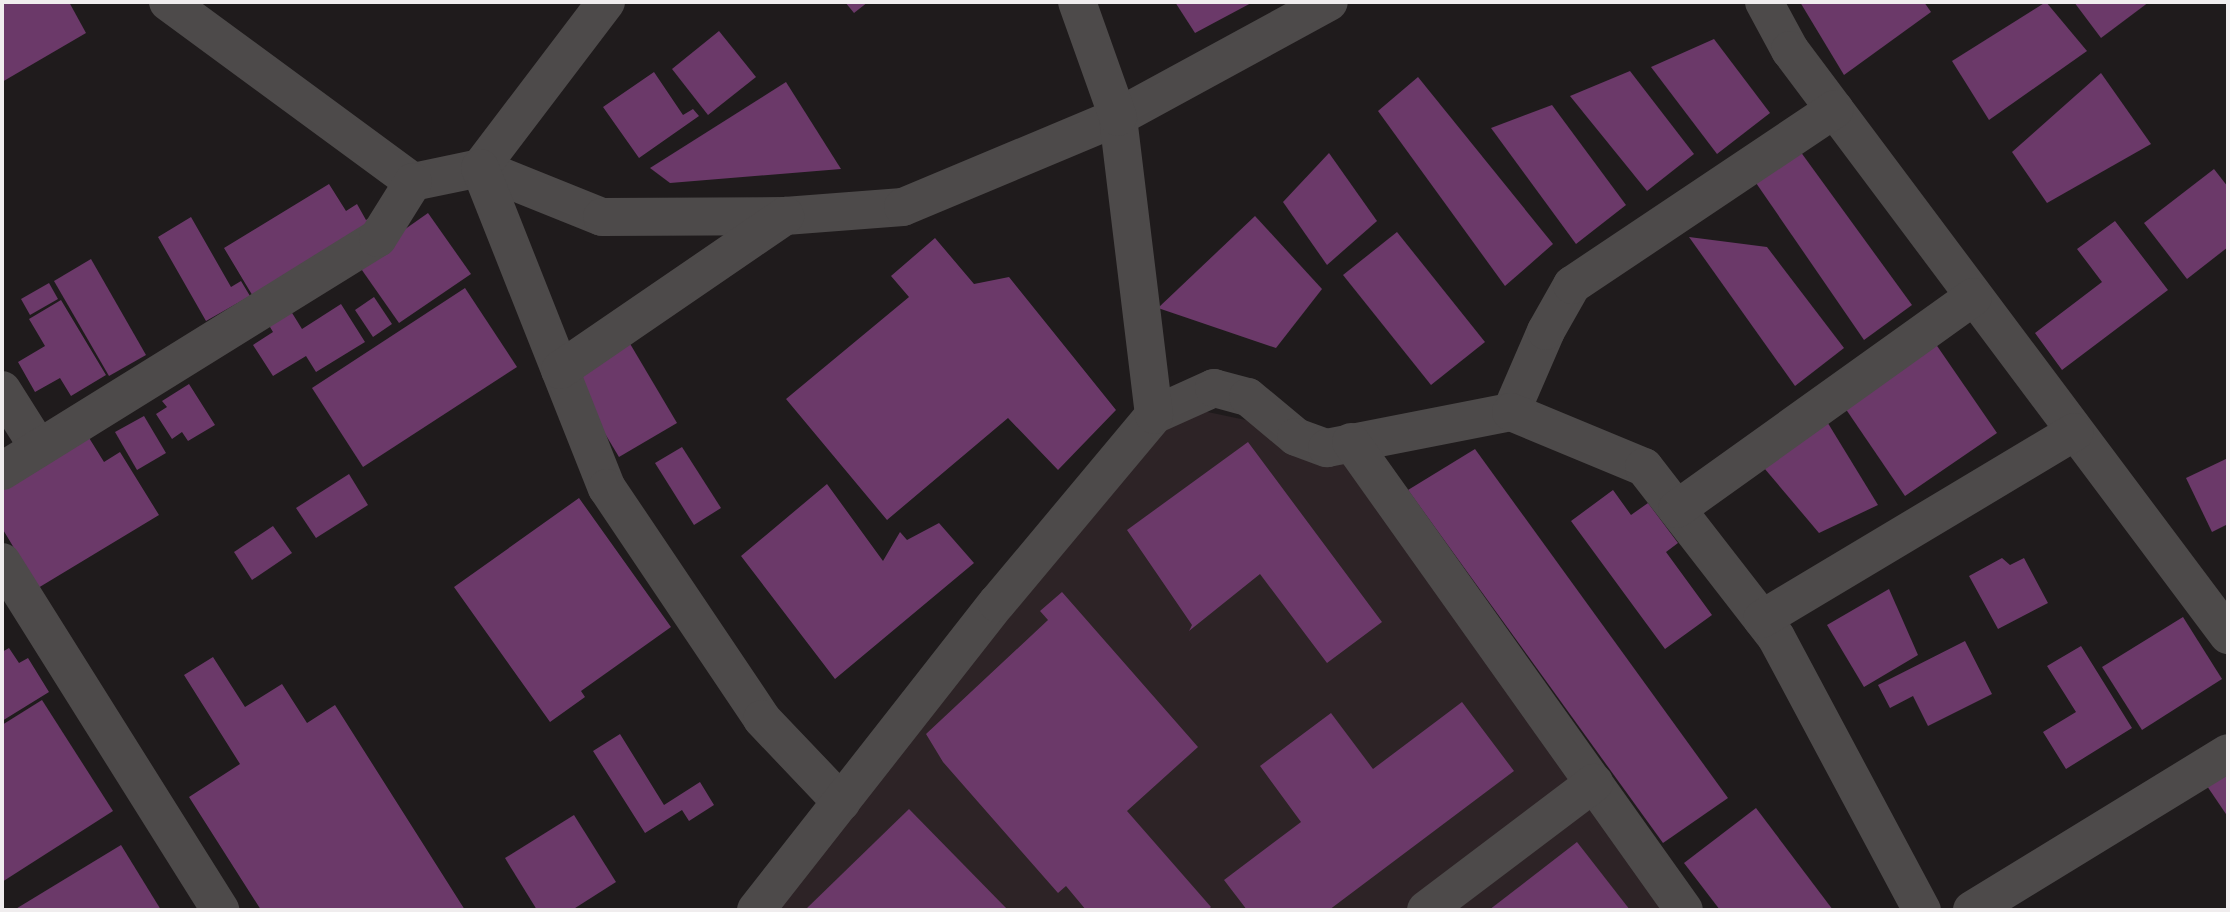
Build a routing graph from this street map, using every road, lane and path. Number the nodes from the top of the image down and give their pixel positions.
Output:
1 (168, 2) edge
2 (606, 2) edge
3 (1077, 2) edge
4 (1329, 2) edge
5 (1764, 2) edge
6 (1835, 109) junction
7 (1118, 117) junction
8 (480, 168) junction
9 (413, 182) junction
10 (785, 216) junction
11 (1973, 297) junction
12 (560, 370) junction
13 (2, 390) edge
14 (1511, 412) junction
15 (1154, 415) junction
16 (2074, 432) junction
17 (1351, 442) junction
18 (38, 447) junction
19 (2, 471) edge
20 (1677, 509) junction
21 (2, 562) edge
22 (1762, 619) junction
23 (2228, 635) edge
24 (2228, 753) edge
25 (1594, 783) junction
26 (841, 802) junction
27 (220, 910) edge
28 (756, 910) edge
29 (1426, 910) edge
30 (1684, 910) edge
31 (1922, 910) edge
32 (1972, 910) edge

1 - 9 street
2 - 8 street
3 - 7 street
4 - 7 street
5 - 6 street
6 - 11 street
6 - 14 street
7 - 10 street
7 - 15 street
8 - 9 street
8 - 10 street
8 - 12 street
9 - 18 street
10 - 12 street
11 - 16 street
11 - 20 street
12 - 26 street
13 - 18 street
14 - 17 street
14 - 20 street
15 - 17 street
15 - 26 street
16 - 22 street
16 - 23 street
17 - 25 street
18 - 19 street
20 - 22 street
21 - 27 street
22 - 31 street
24 - 32 street
25 - 29 street
25 - 30 street
26 - 28 street

